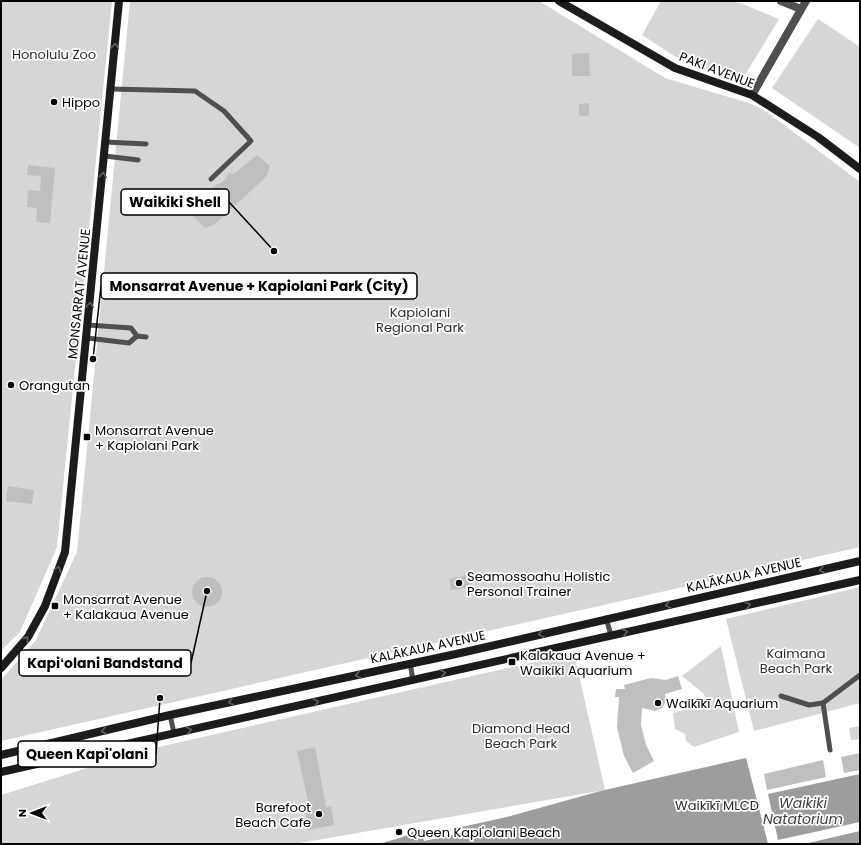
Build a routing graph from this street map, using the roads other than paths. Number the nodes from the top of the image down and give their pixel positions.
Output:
1 (119, 1) edge
2 (560, 1) edge
3 (781, 1) edge
4 (806, 1) edge
5 (801, 9) junction
6 (111, 89) junction
7 (752, 95) junction
8 (106, 142) junction
9 (146, 144) dead end
10 (105, 156) junction
11 (138, 160) dead end
12 (860, 169) edge
13 (211, 179) dead end
14 (88, 324) junction
15 (137, 336) junction
16 (146, 337) dead end
17 (87, 338) junction
18 (860, 561) edge
19 (860, 580) edge
20 (606, 618) junction
21 (611, 635) junction
22 (410, 664) junction
23 (1, 668) edge
24 (860, 675) edge
25 (413, 680) junction
26 (780, 696) dead end
27 (823, 703) junction
28 (170, 715) junction
29 (174, 733) junction
30 (830, 750) dead end
31 (1, 755) edge
32 (1, 772) edge

6 -> 1 street, MONSARRAT AVENUE
2 - 7 street, PAKI AVENUE
3 - 5 street
4 - 5 street
5 - 7 street
6 - 8 street, MONSARRAT AVENUE
6 - 13 lane
7 - 12 street, PAKI AVENUE
8 - 9 lane
8 - 10 street, MONSARRAT AVENUE
10 - 11 lane
14 -> 10 street, MONSARRAT AVENUE
14 - 15 lane
14 - 17 street, MONSARRAT AVENUE
15 - 16 lane
15 - 17 lane
23 -> 17 street, MONSARRAT AVENUE
18 -> 20 street, KALĀKAUA AVENUE
21 -> 19 street
20 - 21 lane
20 -> 22 street, KALĀKAUA AVENUE
25 -> 21 street
22 - 25 lane
22 -> 28 street, KALĀKAUA AVENUE
24 - 27 lane
29 -> 25 street
26 - 27 lane
27 - 30 lane
28 - 29 lane
28 -> 31 street, KALĀKAUA AVENUE
29 - 32 street

